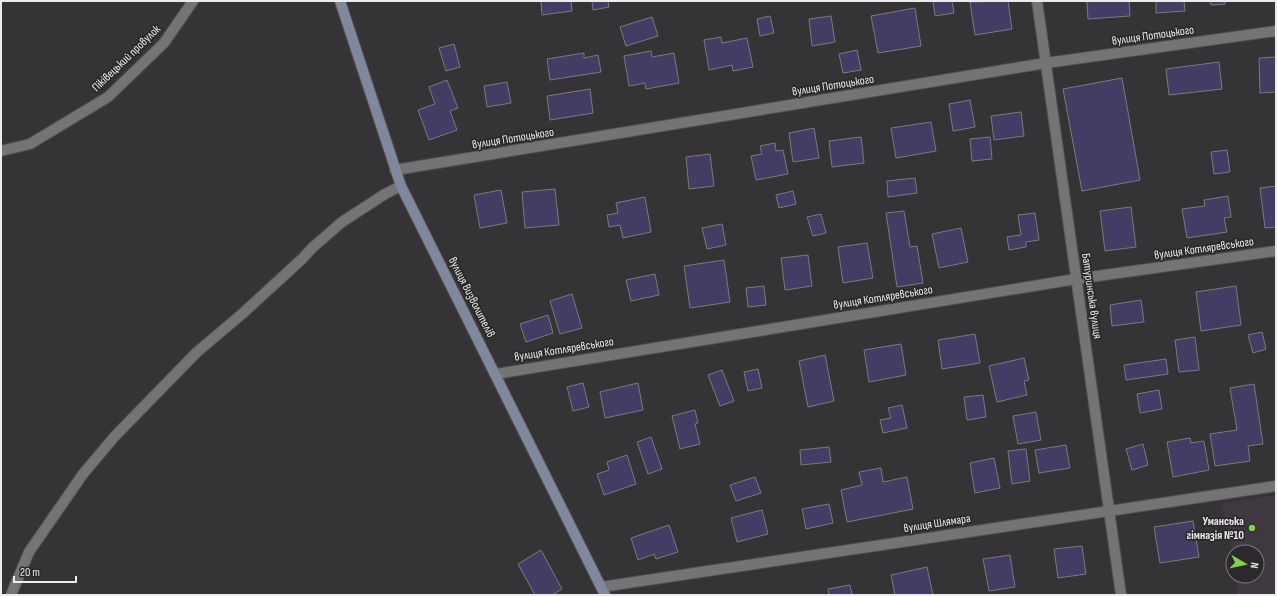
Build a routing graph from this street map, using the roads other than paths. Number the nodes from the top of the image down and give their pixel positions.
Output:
1 (192, 1) edge
2 (340, 1) edge
3 (1037, 1) edge
4 (1276, 30) edge
5 (1046, 63) junction
6 (1, 151) edge
7 (395, 170) junction
8 (401, 186) junction
9 (1276, 251) edge
10 (1076, 279) junction
11 (496, 374) junction
12 (1276, 486) edge
13 (1109, 510) junction
14 (603, 591) edge
15 (11, 595) edge
16 (1122, 595) edge

1 - 6 street, Піківецький провулок
2 - 7 main road, вулиця Визволителів
3 - 5 street, Батуринська вулиця
4 - 5 street, вулиця Потоцького
5 - 7 street, вулиця Потоцького
5 - 10 street, Батуринська вулиця
7 - 8 main road, вулиця Визволителів
8 - 11 main road, вулиця Визволителів
8 - 15 street
9 - 10 street, вулиця Котляревського
10 - 11 street, вулиця Котляревського
10 - 13 street, Батуринська вулиця
11 - 14 main road, вулиця Визволителів
12 - 13 street, вулиця Шлямара
13 - 14 street, вулиця Шлямара
13 - 16 street, Батуринська вулиця

